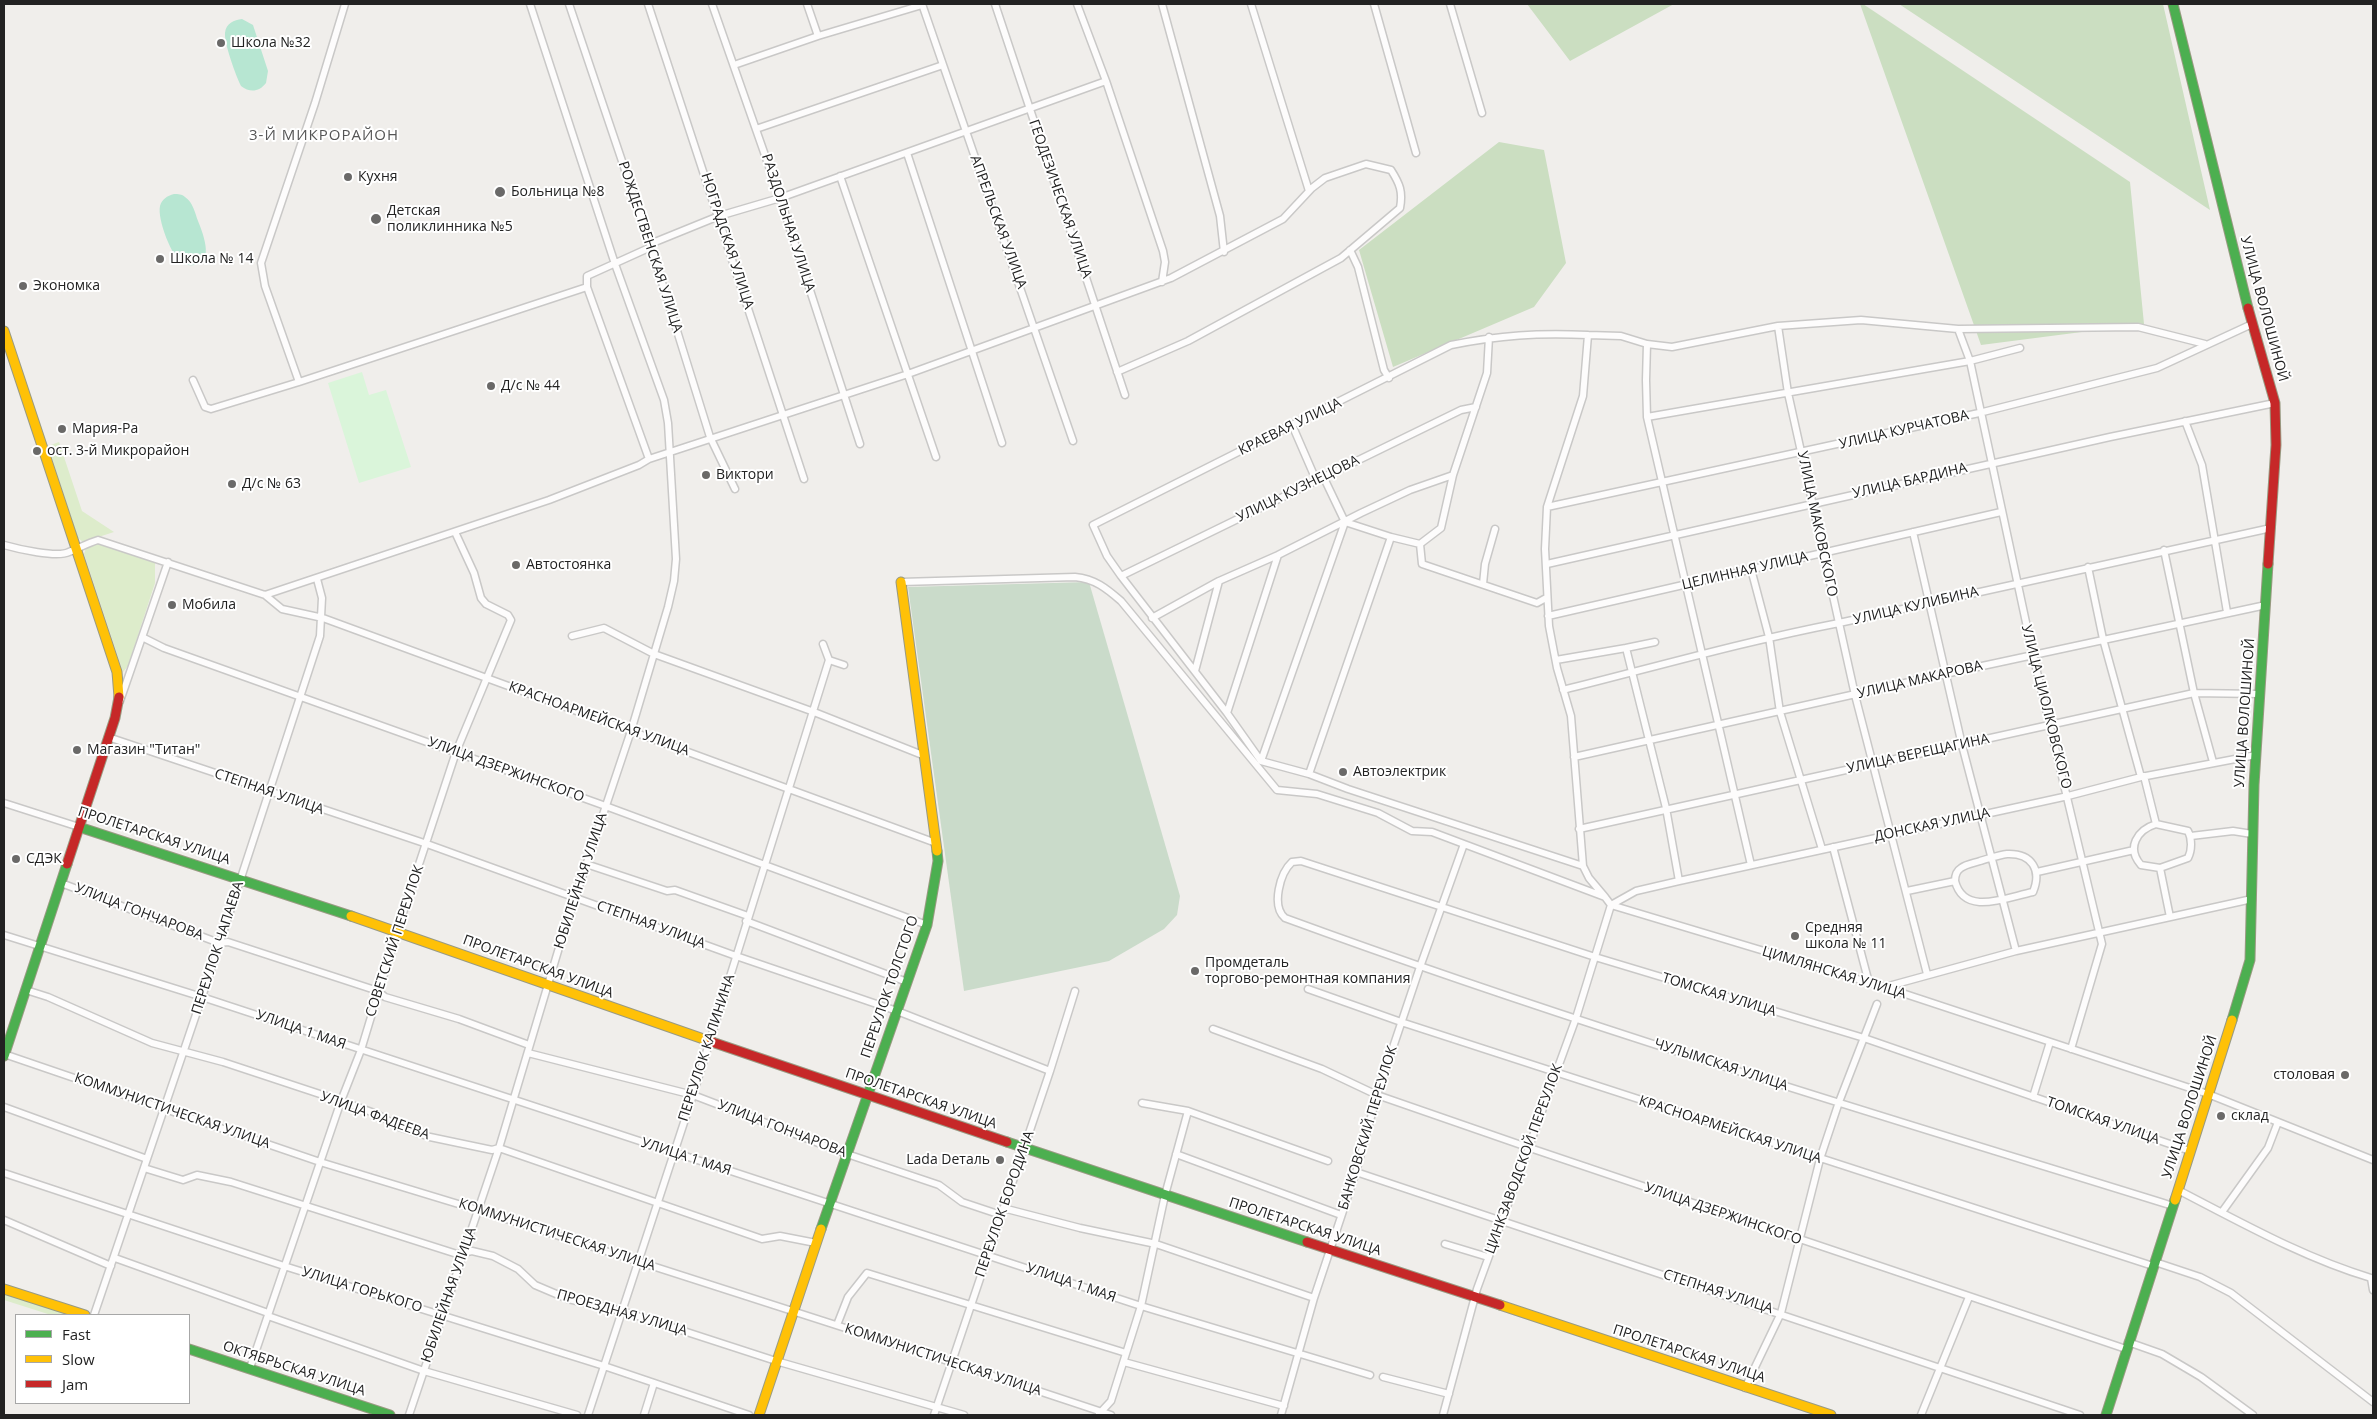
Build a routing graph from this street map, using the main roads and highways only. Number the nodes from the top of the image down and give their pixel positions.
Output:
1 (2173, 4) edge
2 (4, 330) edge
3 (902, 582) road end
4 (80, 827) junction
5 (4, 1055) edge
6 (867, 1096) junction
7 (4, 1289) edge
8 (83, 1314) edge
9 (190, 1348) edge
10 (390, 1415) edge
11 (758, 1415) edge
12 (1831, 1415) edge
13 (2106, 1415) edge

1 - 13 main road, УЛИЦА ВОЛОШИНОЙ
2 - 4 main road
3 - 6 main road, ПЕРЕУЛОК ТОЛСТОГО
4 - 5 main road
4 - 6 main road, ПРОЛЕТАРСКАЯ УЛИЦА
6 - 11 main road, ПЕРЕУЛОК ТОЛСТОГО
6 - 12 main road, ПРОЛЕТАРСКАЯ УЛИЦА
7 - 8 main road
9 - 10 main road, ОКТЯБРЬСКАЯ УЛИЦА

